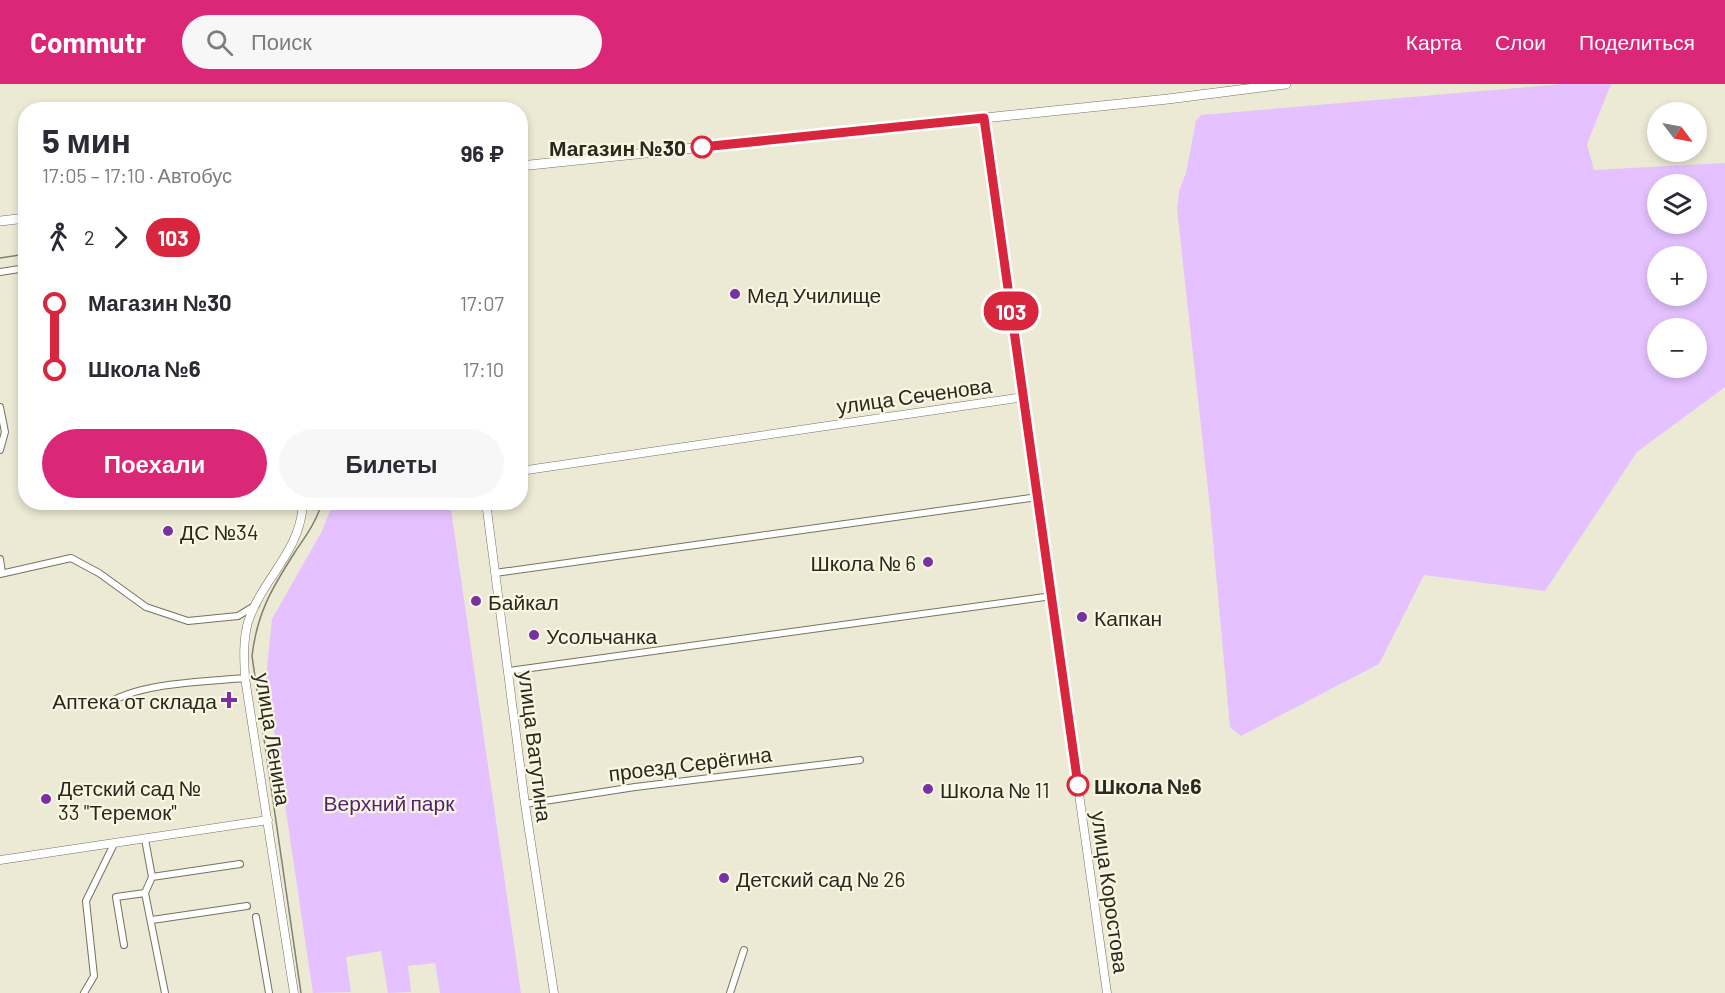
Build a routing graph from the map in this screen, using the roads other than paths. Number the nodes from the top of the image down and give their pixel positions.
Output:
1 (1286, 84) edge
2 (984, 118) junction
3 (528, 165) edge
4 (18, 219) edge
5 (0, 221) edge
6 (18, 269) edge
7 (0, 272) edge
8 (1024, 397) junction
9 (0, 407) edge
10 (0, 450) edge
11 (528, 470) edge
12 (1038, 497) junction
13 (302, 510) edge
14 (487, 510) edge
15 (0, 559) edge
16 (1, 573) edge
17 (495, 573) junction
18 (1052, 596) junction
19 (256, 605) junction
20 (508, 671) junction
21 (244, 678) junction
22 (105, 705) dead end
23 (860, 760) dead end
24 (525, 804) junction
25 (268, 820) junction
26 (142, 840) junction
27 (114, 844) junction
28 (0, 860) edge
29 (240, 864) dead end
30 (152, 877) junction
31 (145, 893) junction
32 (247, 906) dead end
33 (256, 917) dead end
34 (152, 921) junction
35 (123, 945) dead end
36 (744, 950) dead end
37 (84, 993) edge
38 (165, 993) edge
39 (269, 993) edge
40 (294, 993) edge
41 (554, 993) edge
42 (730, 993) edge
43 (1107, 993) edge

1 - 2 main road
2 - 3 main road
2 - 8 street, улица Коростова
4 - 5 main road
6 - 7 street
8 - 11 street, улица Сеченова
8 - 12 street, улица Коростова
9 - 10 street
12 - 17 street
12 - 18 street, улица Коростова
13 - 19 street, улица Ленина
14 - 17 street, улица Ватутина
15 - 16 street
16 - 19 street
17 - 20 street, улица Ватутина
18 - 20 street
18 - 43 street, улица Коростова
19 - 21 street, улица Ленина
20 - 24 street, улица Ватутина
21 - 22 street
21 - 25 street, улица Ленина
23 - 24 street, проезд Серёгина
24 - 41 street, улица Ватутина
25 - 26 street
25 - 40 street, улица Ленина
26 - 27 street
26 - 30 street
27 - 28 street
27 - 37 street
29 - 30 street
30 - 31 street
31 - 34 street
31 - 35 street
32 - 34 street
33 - 39 street
34 - 38 street
36 - 42 street

